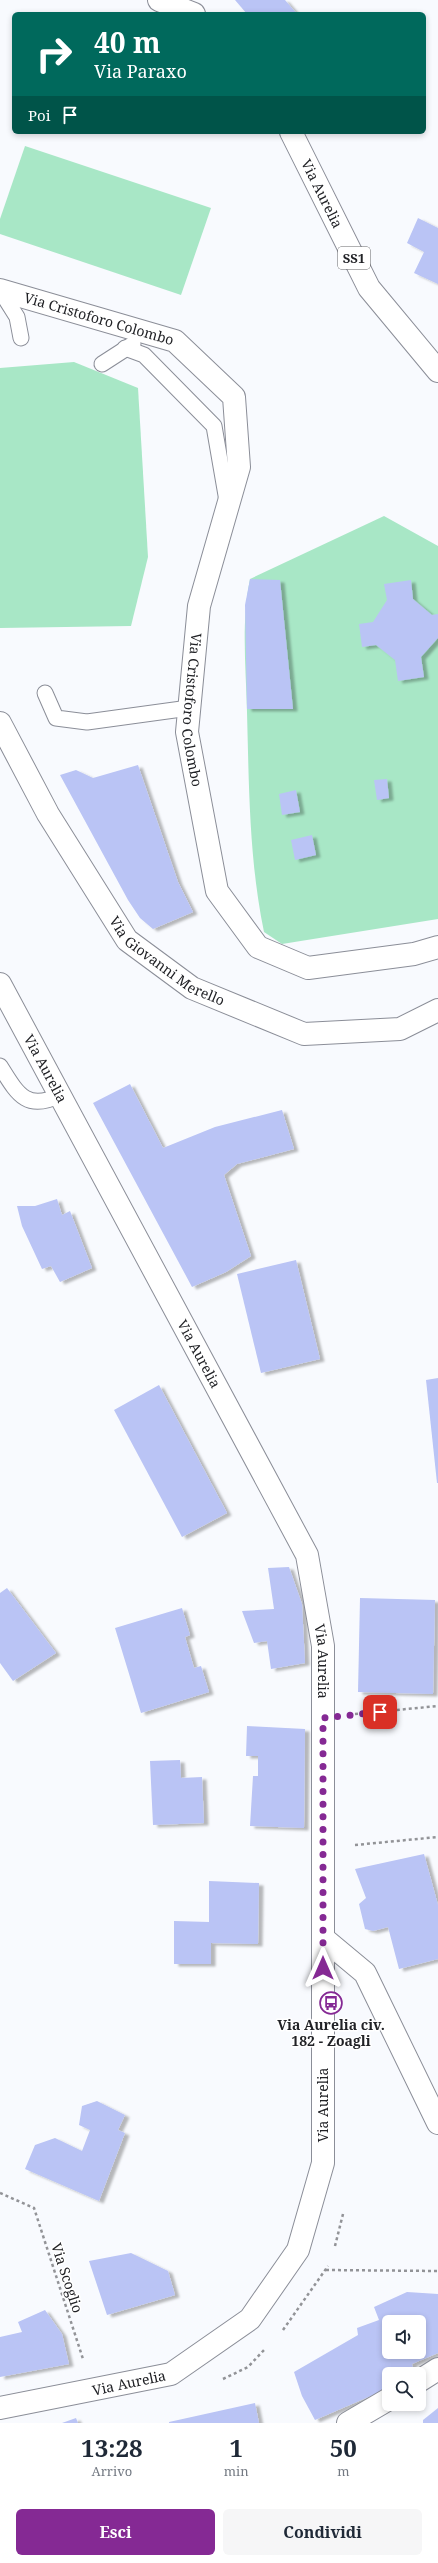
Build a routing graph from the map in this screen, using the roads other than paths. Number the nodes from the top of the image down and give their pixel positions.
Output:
1 (159, 0) edge
2 (189, 12) edge
3 (292, 134) edge
4 (0, 290) edge
5 (152, 334) junction
6 (20, 338) dead end
7 (125, 348) junction
8 (102, 364) dead end
9 (438, 371) edge
10 (228, 508) junction
11 (45, 693) dead end
12 (189, 708) junction
13 (0, 723) edge
14 (438, 947) edge
15 (0, 984) edge
16 (438, 1010) edge
17 (0, 1066) edge
18 (60, 1096) junction
19 (323, 1938) junction
20 (438, 2123) edge
21 (438, 2369) edge
22 (426, 2377) edge
23 (382, 2403) edge
24 (0, 2408) edge
25 (348, 2423) edge

1 - 2 main road
3 - 9 main road, Via Aurelia / SS1
4 - 5 main road, Via Cristoforo Colombo
4 - 6 lane
5 - 7 lane
5 - 10 main road, Via Cristoforo Colombo
7 - 8 lane
7 - 10 lane
10 - 12 main road, Via Cristoforo Colombo
11 - 12 lane
12 - 14 main road, Via Cristoforo Colombo
13 - 16 main road, Via Giovanni Merello
15 - 18 main road, Via Aurelia
17 - 18 lane
18 - 19 main road, Via Aurelia
19 - 20 main road
19 - 24 main road, Via Aurelia
21 - 22 main road
23 - 25 main road

